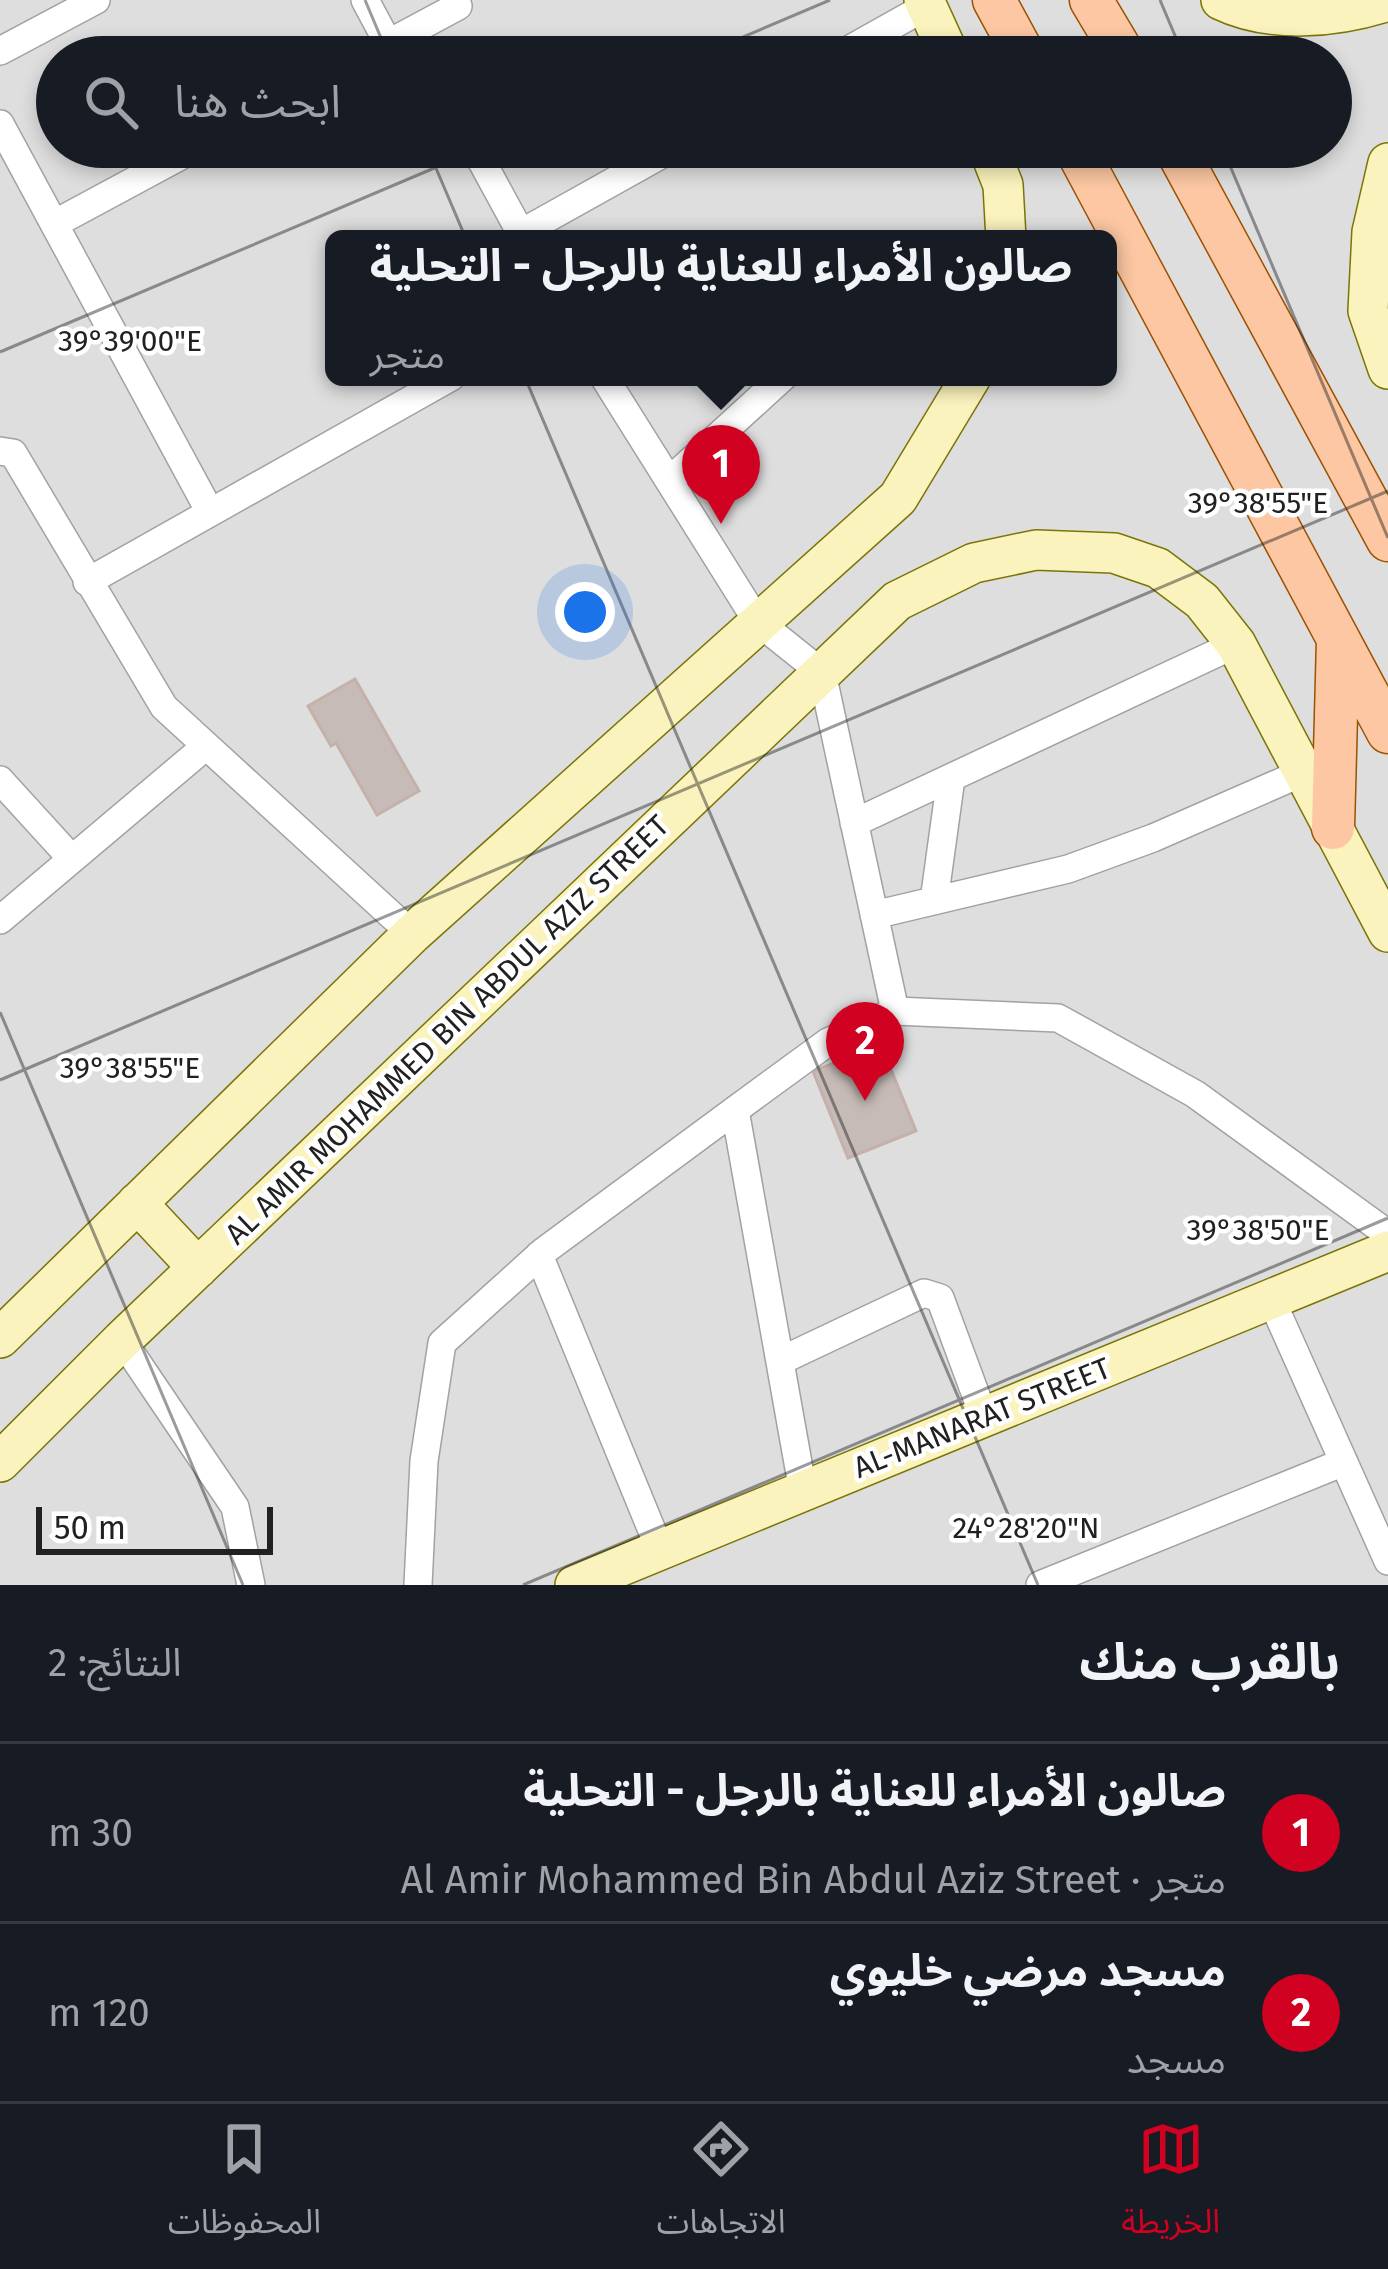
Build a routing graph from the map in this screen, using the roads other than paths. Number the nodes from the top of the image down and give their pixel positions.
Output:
1 (96, 0) edge
2 (365, 0) edge
3 (994, 0) edge
4 (1091, 0) edge
5 (1221, 0) edge
6 (1388, 1) edge
7 (926, 3) edge
8 (458, 6) dead end
9 (383, 36) edge
10 (402, 36) edge
11 (871, 36) edge
12 (941, 36) edge
13 (1014, 36) edge
14 (1113, 36) edge
15 (0, 51) edge
16 (0, 124) edge
17 (1388, 163) edge
18 (157, 168) edge
19 (485, 168) edge
20 (639, 168) edge
21 (997, 168) edge
22 (1086, 168) edge
23 (1186, 168) edge
24 (54, 224) junction
25 (519, 230) edge
26 (532, 230) edge
27 (1006, 230) edge
28 (1388, 369) edge
29 (436, 386) edge
30 (610, 386) edge
31 (773, 386) edge
32 (966, 386) edge
33 (0, 451) edge
34 (669, 482) junction
35 (210, 512) junction
36 (1388, 540) edge
37 (87, 581) junction
38 (757, 621) junction
39 (1338, 639) junction
40 (1237, 644) junction
41 (821, 674) junction
42 (1388, 732) edge
43 (206, 746) junction
44 (1304, 772) junction
45 (951, 778) junction
46 (0, 780) edge
47 (854, 824) junction
48 (1333, 827) junction
49 (72, 859) junction
50 (934, 901) junction
51 (874, 915) junction
52 (0, 920) edge
53 (1388, 932) edge
54 (412, 934) junction
55 (895, 1011) junction
56 (735, 1110) junction
57 (137, 1203) junction
58 (1388, 1234) edge
59 (1388, 1251) edge
60 (539, 1255) junction
61 (198, 1268) junction
62 (1271, 1299) junction
63 (0, 1338) edge
64 (122, 1340) junction
65 (780, 1360) junction
66 (984, 1417) junction
67 (0, 1462) edge
68 (1344, 1462) junction
69 (803, 1492) junction
70 (660, 1550) junction
71 (1388, 1561) edge
72 (251, 1585) edge
73 (418, 1585) edge
74 (575, 1585) edge
75 (1040, 1585) edge

1 - 15 street
2 - 9 street
3 - 13 main road
4 - 14 main road
5 - 6 main road
7 - 11 street
7 - 12 main road
8 - 10 street
16 - 24 street
17 - 28 main road
18 - 24 street
19 - 25 street
20 - 26 street
21 - 27 main road
22 - 39 main road
23 - 36 main road
24 - 35 street
29 - 35 street
30 - 34 street
31 - 34 street
32 - 38 main road
33 - 37 street
34 - 38 street
35 - 37 street
37 - 43 street
38 - 41 street
38 - 54 main road
39 - 42 main road
39 - 48 main road
40 - 41 main road, AL AMIR MOHAMMED BIN ABDUL AZIZ STREET
40 - 44 main road, AL AMIR MOHAMMED BIN ABDUL AZIZ STREET
40 - 45 street
41 - 47 street
41 - 61 main road, AL AMIR MOHAMMED BIN ABDUL AZIZ STREET
43 - 49 street
43 - 54 street
44 - 48 main road, AL AMIR MOHAMMED BIN ABDUL AZIZ STREET
44 - 50 street
45 - 47 street
45 - 50 street
46 - 49 street
47 - 51 street
48 - 53 main road, AL AMIR MOHAMMED BIN ABDUL AZIZ STREET
49 - 52 street
50 - 51 street
51 - 55 street
54 - 57 main road
55 - 56 street
55 - 58 street
56 - 60 street
56 - 65 street
57 - 61 main road
57 - 63 main road
59 - 62 main road, AL-MANARAT STREET
60 - 70 street
60 - 73 street
61 - 64 main road, AL AMIR MOHAMMED BIN ABDUL AZIZ STREET
62 - 66 main road, AL-MANARAT STREET
62 - 68 street
64 - 67 main road, AL AMIR MOHAMMED BIN ABDUL AZIZ STREET
64 - 72 street
65 - 66 street
65 - 69 street
66 - 69 main road, AL-MANARAT STREET
68 - 71 street
68 - 75 street
69 - 70 main road, AL-MANARAT STREET
70 - 74 main road, AL-MANARAT STREET

